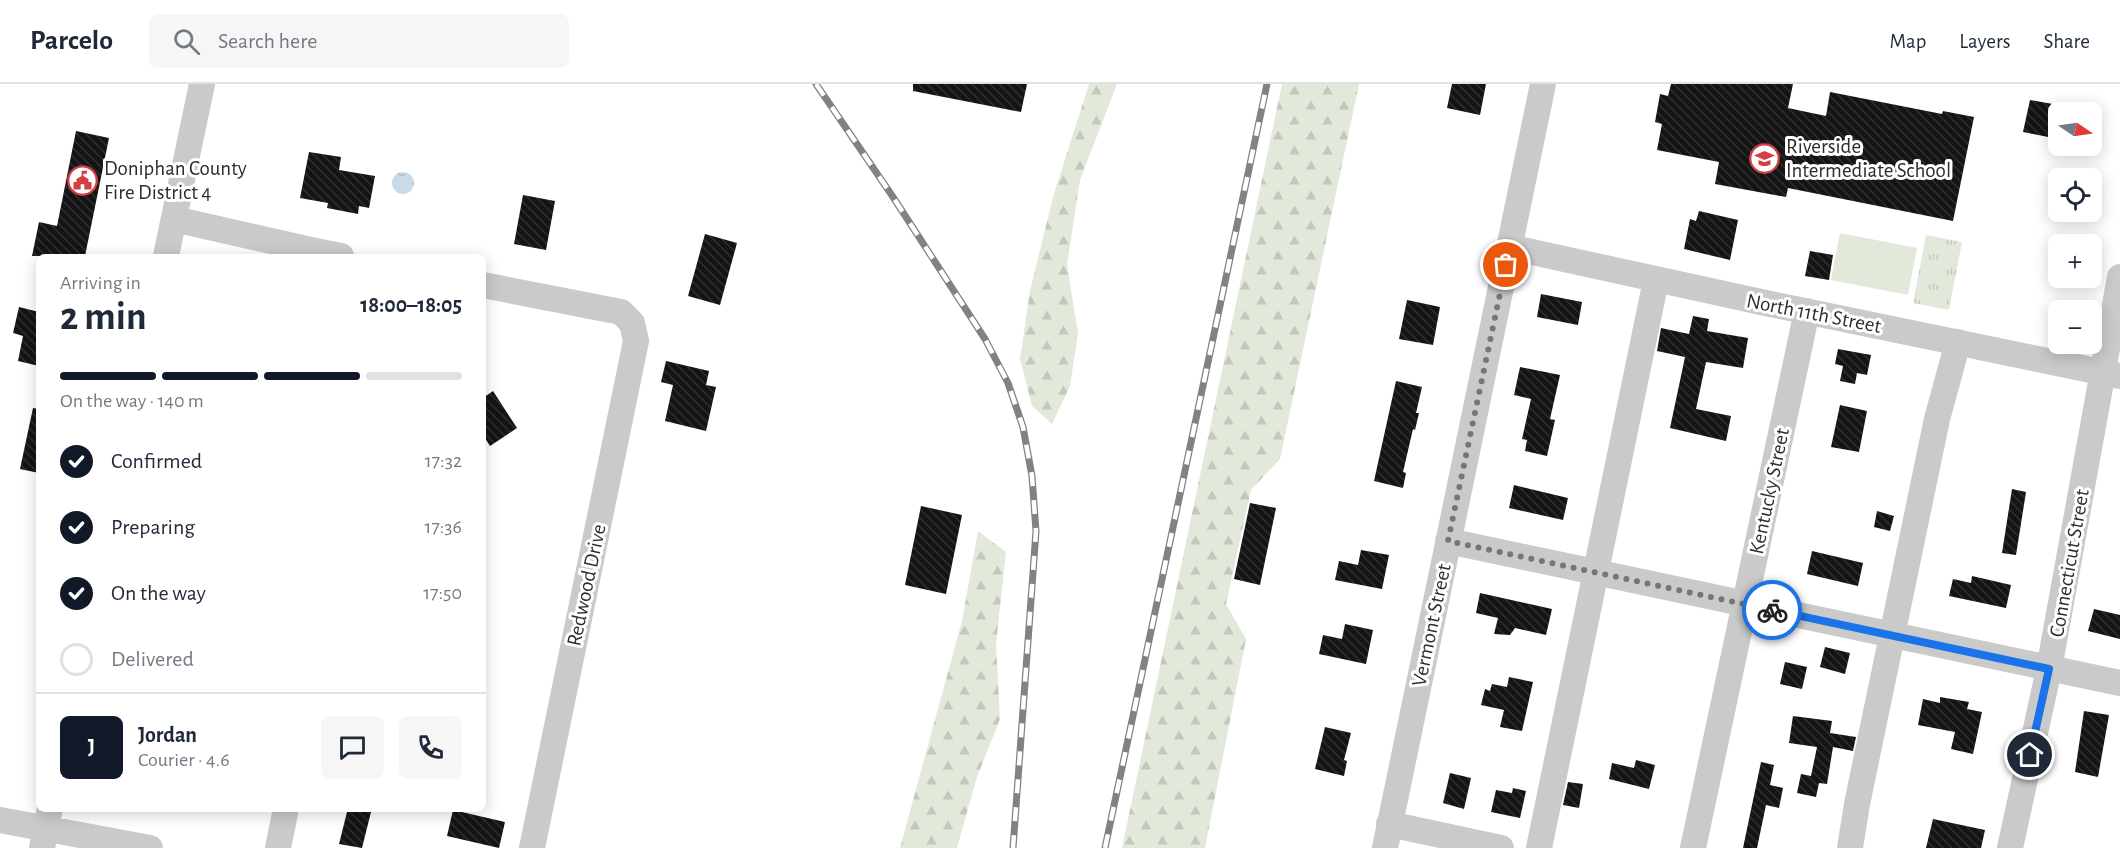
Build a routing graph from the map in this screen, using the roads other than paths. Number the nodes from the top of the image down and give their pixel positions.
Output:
1 (202, 84) edge
2 (1543, 84) edge
3 (174, 219) junction
4 (1509, 247) junction
5 (314, 253) edge
6 (166, 254) edge
7 (2120, 277) edge
8 (1656, 279) junction
9 (486, 286) edge
10 (1807, 311) junction
11 (1958, 342) junction
12 (2112, 374) edge
13 (1448, 541) junction
14 (1596, 572) junction
15 (1745, 604) junction
16 (1892, 635) junction
17 (2049, 669) junction
18 (2120, 683) edge
19 (285, 812) edge
20 (0, 820) edge
21 (46, 829) edge
22 (1387, 836) edge
23 (150, 848) edge
24 (278, 848) edge
25 (532, 848) edge
26 (1501, 848) edge
27 (1539, 848) edge
28 (1692, 848) edge
29 (1850, 848) edge
30 (2010, 848) edge

1 - 3 street
2 - 4 street, Vermont Street
3 - 5 street
3 - 6 street
4 - 8 street, North 11th Street
4 - 13 street, Vermont Street
7 - 12 street, Connecticut Street
8 - 10 street, North 11th Street
8 - 14 street
9 - 25 street, Redwood Drive
10 - 11 street, North 11th Street
10 - 15 street, Kentucky Street
11 - 12 street, North 11th Street
11 - 16 street
12 - 17 street, Connecticut Street
13 - 14 street
13 - 22 street, Vermont Street
14 - 15 street
14 - 27 street
15 - 16 street
15 - 28 street, Kentucky Street
16 - 17 street
16 - 29 street
17 - 18 street
17 - 30 street, Connecticut Street
19 - 24 street
20 - 21 street
21 - 23 street
22 - 26 street

